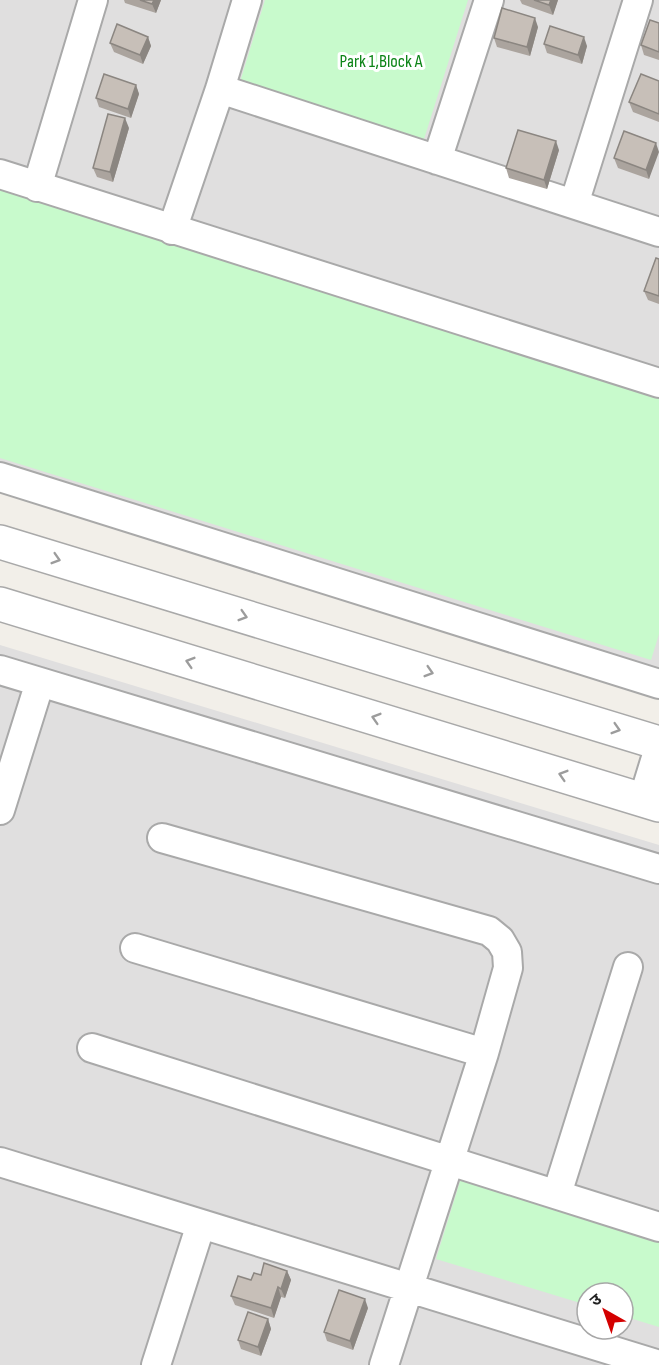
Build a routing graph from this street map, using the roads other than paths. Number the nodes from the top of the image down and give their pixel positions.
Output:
1 (93, 0) edge
2 (247, 0) edge
3 (489, 0) edge
4 (638, 0) edge
5 (220, 89) junction
6 (437, 160) junction
7 (0, 174) edge
8 (37, 187) junction
9 (574, 204) junction
10 (172, 230) junction
11 (659, 232) edge
12 (659, 383) edge
13 (0, 477) edge
14 (0, 542) edge
15 (0, 604) edge
16 (0, 670) edge
17 (40, 682) junction
18 (659, 684) edge
19 (659, 743) edge
20 (659, 747) edge
21 (651, 802) edge
22 (0, 810) edge
23 (162, 838) dead end
24 (659, 869) edge
25 (135, 948) dead end
26 (628, 967) dead end
27 (92, 1048) dead end
28 (484, 1053) junction
29 (450, 1160) junction
30 (0, 1162) edge
31 (557, 1194) junction
32 (201, 1224) junction
33 (659, 1227) edge
34 (409, 1288) junction
35 (614, 1358) edge
36 (156, 1365) edge
37 (384, 1365) edge
38 (659, 1365) edge

1 - 8 street
2 - 5 street
3 - 6 street
4 - 9 street
5 - 6 street
5 - 10 street
6 - 9 street
7 - 8 street
8 - 10 street
9 - 11 street
10 - 12 street
13 - 18 street
14 -> 19 street
21 -> 15 street
16 - 17 street
17 - 22 street
17 - 24 street
20 - 21 street
23 - 28 street
25 - 28 street
26 - 31 street
27 - 29 street
28 - 29 street
29 - 31 street
29 - 34 street
30 - 32 street
31 - 33 street
32 - 34 street
32 - 36 street
34 - 35 street
34 - 37 street
35 - 38 street

